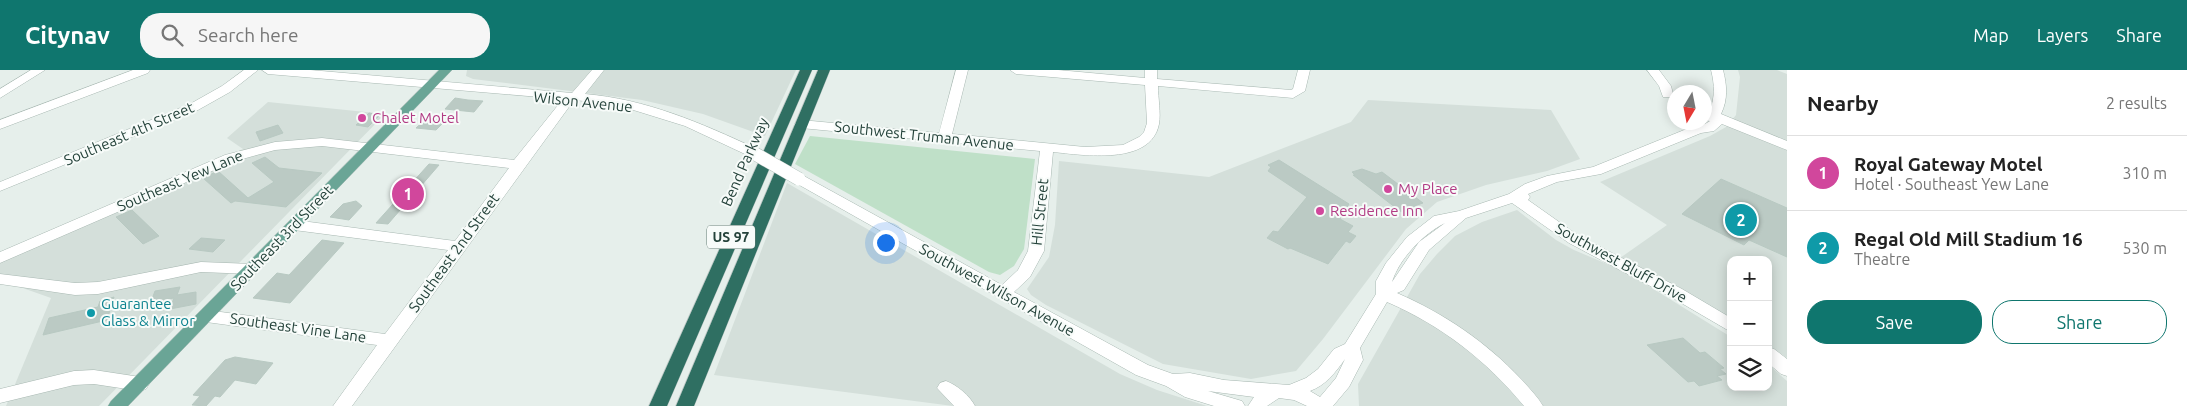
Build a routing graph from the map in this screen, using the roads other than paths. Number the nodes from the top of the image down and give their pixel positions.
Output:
1 (39, 70) edge
2 (144, 70) edge
3 (252, 70) edge
4 (268, 70) edge
5 (446, 70) edge
6 (598, 70) edge
7 (806, 70) edge
8 (824, 70) edge
9 (962, 70) edge
10 (1016, 70) edge
11 (1304, 70) edge
12 (1653, 70) edge
13 (1716, 70) edge
14 (1151, 76) edge
15 (432, 84) junction
16 (0, 94) edge
17 (1667, 94) dead end
18 (572, 98) junction
19 (1712, 114) edge
20 (1712, 123) edge
21 (801, 124) junction
22 (0, 125) edge
23 (1685, 130) edge
24 (944, 138) junction
25 (1787, 146) edge
26 (369, 148) junction
27 (1047, 148) junction
28 (518, 165) junction
29 (799, 179) joint
30 (0, 187) edge
31 (1514, 198) junction
32 (294, 225) junction
33 (458, 246) junction
34 (0, 258) edge
35 (252, 269) junction
36 (0, 279) edge
37 (1003, 293) junction
38 (1384, 294) junction
39 (206, 316) junction
40 (1727, 323) edge
41 (391, 341) junction
42 (1351, 348) junction
43 (1772, 357) edge
44 (1787, 369) edge
45 (1172, 381) junction
46 (140, 384) junction
47 (946, 388) dead end
48 (1283, 392) junction
49 (0, 396) edge
50 (118, 406) edge
51 (342, 406) edge
52 (658, 406) edge
53 (685, 406) edge
54 (966, 406) edge
55 (1236, 406) edge
56 (1257, 406) edge
57 (1322, 406) edge
58 (1534, 406) edge

1 - 16 street
2 - 22 street
3 - 30 street, Southeast 4th Street
4 - 15 street, Wilson Avenue
5 - 15 main road, Southeast 3rd Street
6 - 18 street, Southeast 2nd Street
7 - 52 highway, Bend Parkway / US 97
8 - 21 highway, US 97
9 - 24 street
10 - 14 street
11 - 14 street
12 - 17 street
13 - 19 street
14 - 27 street, Southwest Truman Avenue
15 - 18 street, Wilson Avenue
15 - 26 main road, Southeast 3rd Street
18 - 28 street, Southeast 2nd Street
18 - 29 street, Wilson Avenue, bridge
20 - 25 street
21 - 24 street, Southwest Truman Avenue
21 - 53 highway, US 97
23 - 31 street
24 - 27 street, Southwest Truman Avenue
26 - 28 street, Southeast Yew Lane
26 - 32 main road, Southeast 3rd Street
26 - 34 street, Southeast Yew Lane
27 - 37 street, Hill Street
28 - 33 street, Southeast 2nd Street
29 - 37 street, Southwest Wilson Avenue
31 - 38 street
31 - 40 street, Southwest Bluff Drive
32 - 33 street
32 - 35 main road, Southeast 3rd Street
33 - 41 street, Southeast 2nd Street
35 - 36 street
35 - 39 main road, Southeast 3rd Street
37 - 45 street, Southwest Wilson Avenue
38 - 42 street
38 - 58 street
39 - 41 street, Southeast Vine Lane
39 - 46 main road, Southeast 3rd Street
41 - 51 street, Southeast 2nd Street
42 - 48 street
42 - 57 street
43 - 44 street
45 - 48 street, Southwest Wilson Avenue
45 - 55 street, Southwest Wilson Avenue
46 - 49 street
46 - 50 main road, Southeast 3rd Street
47 - 54 street
48 - 56 street
48 - 57 street

